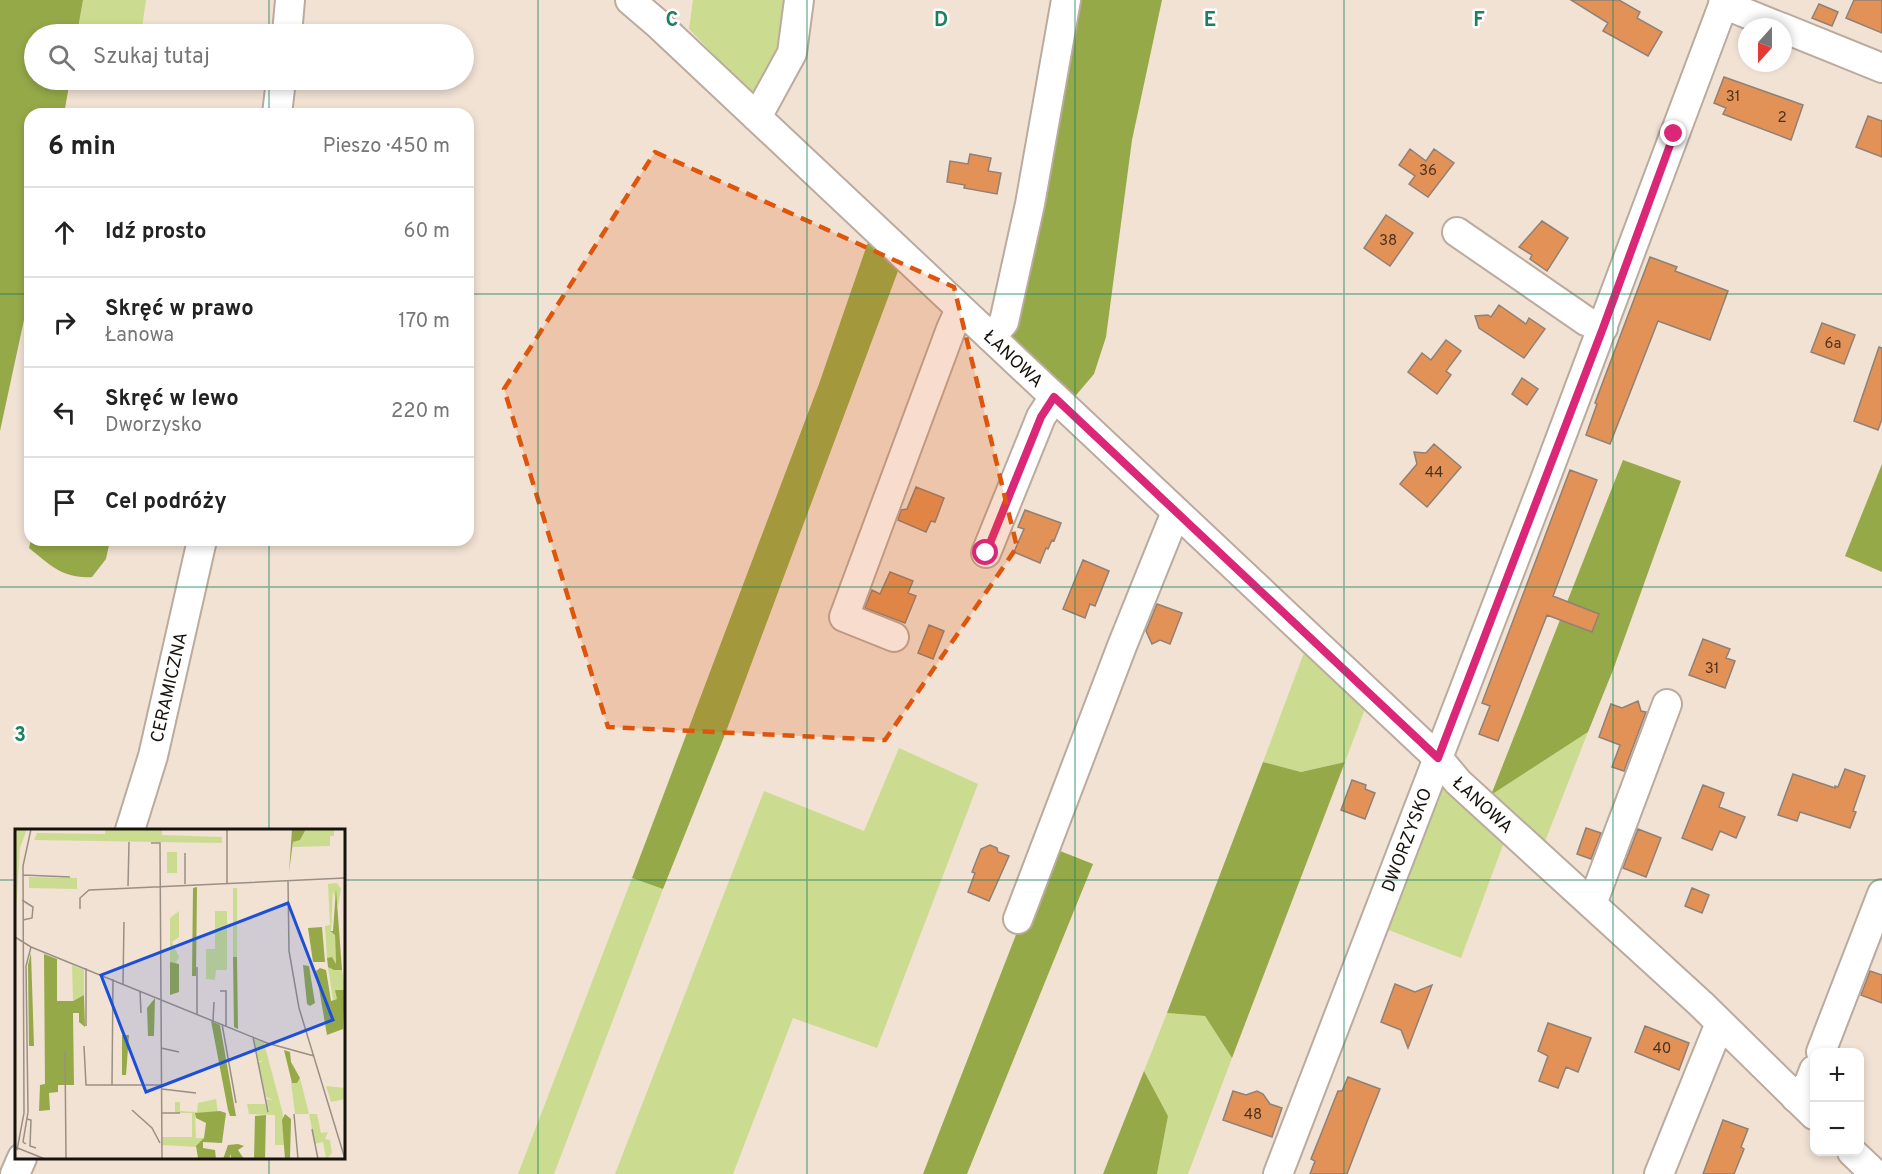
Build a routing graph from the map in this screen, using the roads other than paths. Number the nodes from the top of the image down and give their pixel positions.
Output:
1 (290, 0) edge
2 (630, 0) edge
3 (799, 0) edge
4 (1065, 0) edge
5 (1724, 2) edge
6 (1759, 18) edge
7 (288, 24) edge
8 (1792, 32) edge
9 (1882, 68) edge
10 (280, 90) edge
11 (278, 108) edge
12 (757, 117) junction
13 (1457, 232) dead end
14 (960, 309) junction
15 (1603, 328) junction
16 (991, 337) junction
17 (1054, 397) junction
18 (1176, 512) junction
19 (201, 546) edge
20 (986, 553) dead end
21 (894, 638) dead end
22 (1666, 704) dead end
23 (1438, 758) junction
24 (131, 829) edge
25 (1882, 894) edge
26 (1592, 904) junction
27 (1018, 919) dead end
28 (1720, 1023) junction
29 (1823, 1048) edge
30 (1810, 1081) edge
31 (1805, 1106) edge
32 (1856, 1156) edge
33 (22, 1159) edge
34 (15, 1174) edge
35 (1278, 1174) edge
36 (1659, 1174) edge
37 (1875, 1174) edge

1 - 7 street
2 - 12 street, ŁANOWA
3 - 12 street
4 - 16 street
5 - 6 street
5 - 15 street, DWORZYSKO
8 - 9 street
10 - 11 street
12 - 14 street, ŁANOWA
13 - 15 street
14 - 16 street, ŁANOWA
14 - 21 street
15 - 23 street, DWORZYSKO
16 - 17 street, ŁANOWA
17 - 18 street, ŁANOWA
17 - 20 street
18 - 23 street, ŁANOWA
18 - 27 street
19 - 24 street, CERAMICZNA
22 - 26 street
23 - 26 street, ŁANOWA
23 - 35 street, DWORZYSKO
25 - 29 street
26 - 28 street, ŁANOWA
28 - 31 street, ŁANOWA
28 - 36 street
30 - 31 street
32 - 37 street
33 - 34 street

